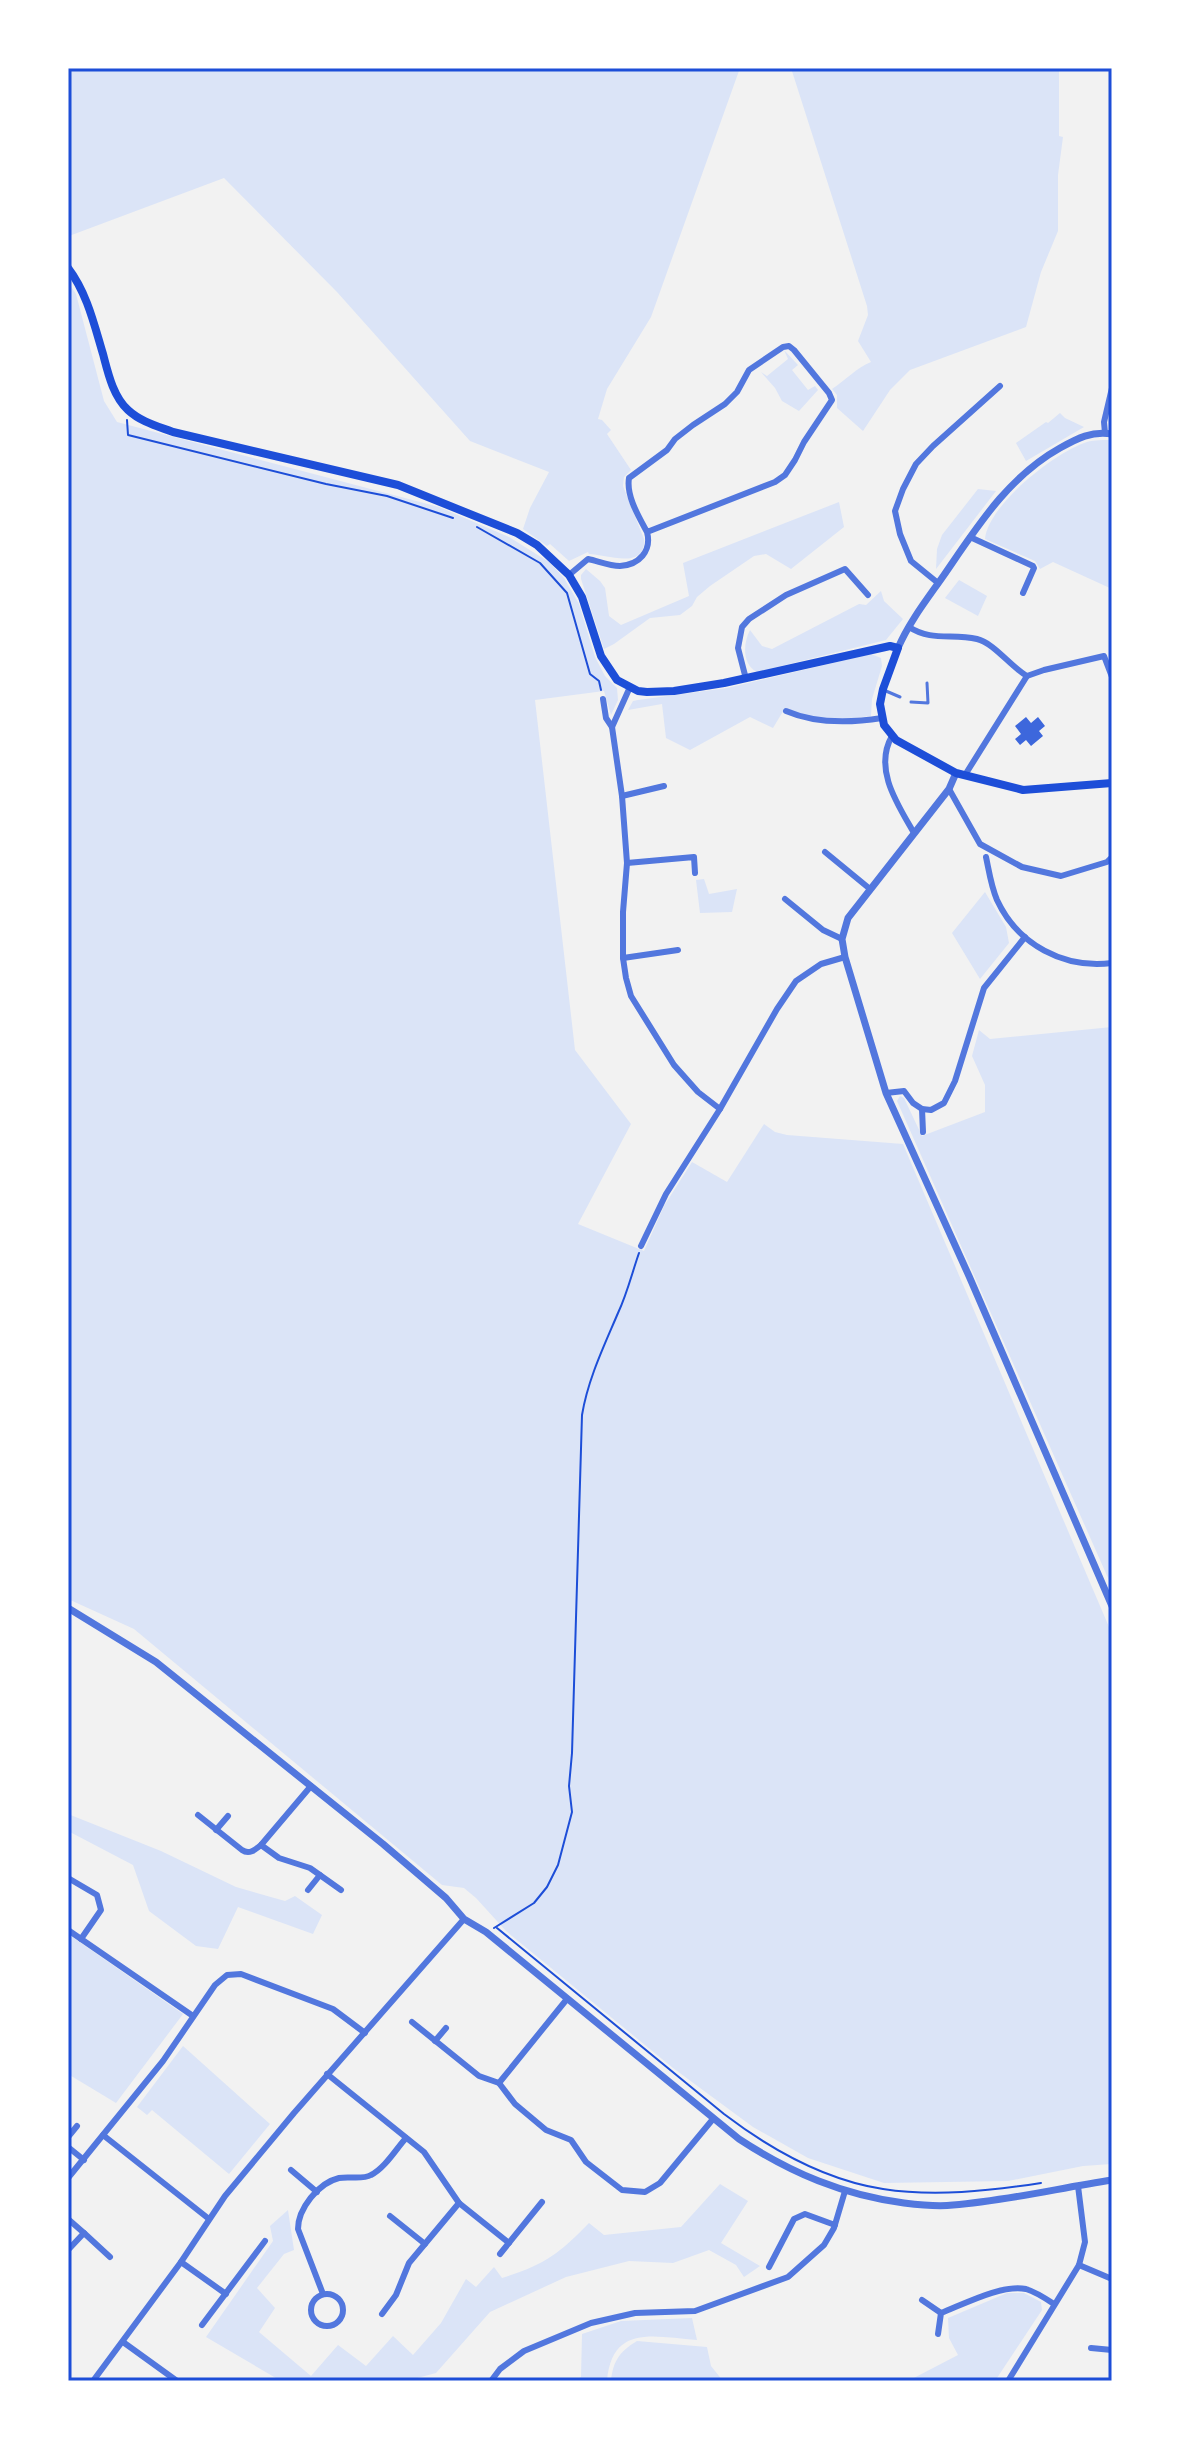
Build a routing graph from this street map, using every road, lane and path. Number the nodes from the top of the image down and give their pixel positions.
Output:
1 (68, 268) edge
2 (1000, 386) dead end
3 (1112, 388) edge
4 (126, 408) junction
5 (1108, 433) edge
6 (457, 519) dead end
7 (470, 524) dead end
8 (647, 532) junction
9 (970, 537) junction
10 (569, 575) junction
11 (938, 583) junction
12 (1023, 593) dead end
13 (868, 595) dead end
14 (909, 627) junction
15 (898, 648) junction
16 (1112, 654) edge
17 (1104, 656) junction
18 (1027, 676) junction
19 (1112, 677) edge
20 (746, 679) junction
21 (927, 683) dead end
22 (630, 687) junction
23 (883, 689) junction
24 (900, 697) dead end
25 (603, 699) joint
26 (911, 702) dead end
27 (786, 711) dead end
28 (882, 718) junction
29 (612, 727) junction
30 (892, 736) junction
31 (961, 774) junction
32 (1112, 783) edge
33 (664, 786) dead end
34 (949, 789) junction
35 (622, 796) junction
36 (914, 833) junction
37 (825, 852) dead end
38 (986, 857) dead end
39 (1112, 857) edge
40 (627, 863) junction
41 (695, 873) dead end
42 (999, 876) dead end
43 (990, 878) junction
44 (870, 889) junction
45 (785, 899) dead end
46 (1025, 937) junction
47 (842, 939) junction
48 (678, 950) dead end
49 (845, 957) junction
50 (623, 958) junction
51 (1112, 963) edge
52 (886, 1093) junction
53 (720, 1109) junction
54 (922, 1109) junction
55 (923, 1132) dead end
56 (641, 1246) joint
57 (1112, 1606) edge
58 (68, 1608) edge
59 (311, 1786) junction
60 (198, 1815) dead end
61 (228, 1816) dead end
62 (216, 1830) junction
63 (261, 1845) junction
64 (320, 1875) junction
65 (68, 1878) edge
66 (308, 1890) dead end
67 (341, 1890) dead end
68 (464, 1919) junction
69 (68, 1930) edge
70 (81, 1939) junction
71 (567, 1999) junction
72 (193, 2016) junction
73 (412, 2022) dead end
74 (446, 2028) dead end
75 (365, 2033) junction
76 (435, 2041) junction
77 (327, 2074) junction
78 (499, 2083) junction
79 (713, 2119) junction
80 (77, 2126) dead end
81 (103, 2135) junction
82 (68, 2137) edge
83 (406, 2138) junction
84 (68, 2147) edge
85 (84, 2160) junction
86 (291, 2170) dead end
87 (68, 2178) edge
88 (1112, 2180) edge
89 (1047, 2182) dead end
90 (1078, 2186) junction
91 (845, 2191) junction
92 (317, 2192) junction
93 (542, 2202) dead end
94 (459, 2203) junction
95 (390, 2216) dead end
96 (68, 2219) edge
97 (209, 2219) junction
98 (835, 2225) junction
99 (84, 2233) junction
100 (265, 2241) dead end
101 (509, 2243) junction
102 (425, 2244) junction
103 (68, 2250) edge
104 (500, 2254) dead end
105 (110, 2257) dead end
106 (181, 2262) junction
107 (1079, 2265) junction
108 (769, 2267) dead end
109 (1112, 2279) edge
110 (226, 2294) junction
111 (323, 2294) junction
112 (922, 2300) dead end
113 (1054, 2304) junction
114 (941, 2313) junction
115 (382, 2314) dead end
116 (202, 2325) dead end
117 (938, 2334) dead end
118 (123, 2342) junction
119 (1091, 2348) dead end
120 (1112, 2350) edge
121 (93, 2381) edge
122 (177, 2381) edge
123 (491, 2381) edge
124 (1008, 2381) edge

1 - 4 main road
2 - 11 street
3 - 5 street
4 - 6 path
4 - 10 main road
5 - 9 street
7 - 25 path
8 - 8 street
8 - 10 street
9 - 11 street
9 - 12 street
10 - 22 main road
11 - 14 street
13 - 20 street
14 - 15 street
14 - 18 street
15 - 20 main road
15 - 23 main road
16 - 17 street
17 - 18 street
17 - 19 street
18 - 31 street
20 - 22 main road
21 - 26 lane
22 - 29 street
23 - 24 lane
23 - 28 main road
25 - 29 street
27 - 28 street
28 - 30 main road
29 - 35 street
30 - 31 main road
30 - 36 street
31 - 32 main road
31 - 34 street
33 - 35 street
34 - 36 street
34 - 39 street
35 - 40 street
36 - 44 street
37 - 44 street
38 - 43 street
40 - 41 street
40 - 50 street
42 - 43 street
43 - 46 street
44 - 47 street
45 - 47 street
46 - 51 street
46 - 54 street
47 - 49 street
48 - 50 street
49 - 52 street
49 - 53 street
50 - 53 street
52 - 54 street
52 - 57 street
53 - 56 street
54 - 55 street
56 - 89 path
58 - 59 street
59 - 63 street
59 - 68 street
60 - 62 street
61 - 62 street
62 - 63 street
63 - 64 street
64 - 66 street
64 - 67 street
65 - 70 street
68 - 71 street
68 - 75 street
69 - 70 street
70 - 72 street
71 - 78 street
71 - 79 street
72 - 75 street
72 - 81 street
73 - 76 street
74 - 76 street
75 - 77 street
76 - 78 street
77 - 83 street
77 - 97 street
78 - 79 street
79 - 91 street
80 - 82 street
81 - 85 street
81 - 97 street
83 - 92 street
83 - 94 street
84 - 85 street
85 - 87 street
86 - 92 street
88 - 90 street
90 - 91 street
90 - 107 street
91 - 98 street
92 - 111 street
93 - 101 street
94 - 101 street
94 - 102 street
95 - 102 street
96 - 99 street
97 - 106 street
98 - 108 street
98 - 123 street
99 - 103 street
99 - 105 street
100 - 110 street
101 - 104 street
102 - 115 street
106 - 110 street
106 - 118 street
107 - 109 street
107 - 113 street
110 - 116 street
111 - 111 street
112 - 114 street
113 - 114 street
113 - 124 street
114 - 117 street
118 - 121 street
118 - 122 street
119 - 120 street

